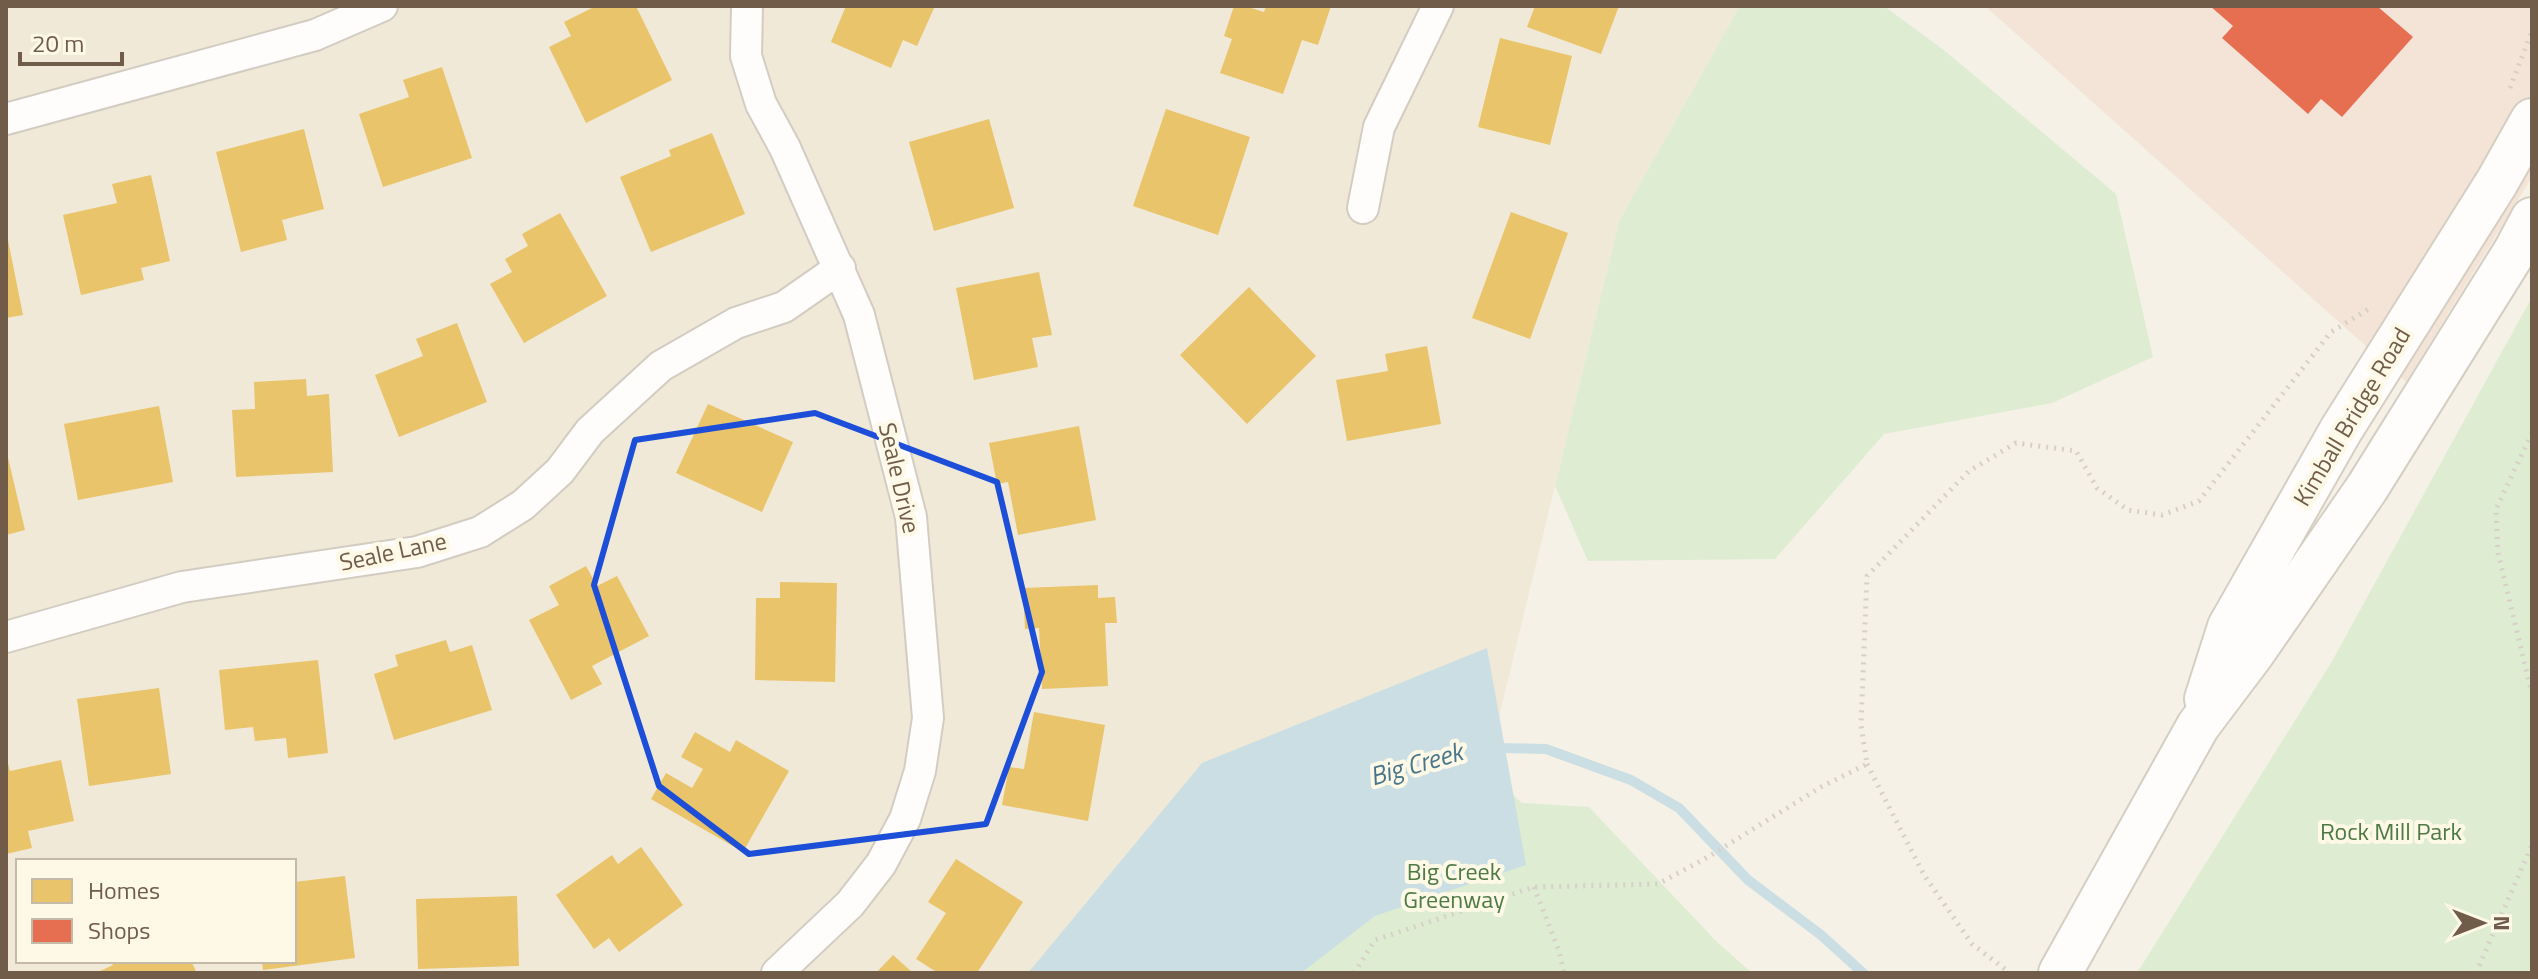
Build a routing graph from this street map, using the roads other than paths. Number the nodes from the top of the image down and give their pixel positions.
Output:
1 (382, 6) edge
2 (747, 6) edge
3 (1438, 6) edge
4 (2520, 106) edge
5 (6, 119) edge
6 (1363, 208) dead end
7 (2532, 219) edge
8 (840, 268) junction
9 (6, 637) edge
10 (2198, 726) junction
11 (2068, 957) edge
12 (777, 973) edge

1 - 5 street
2 - 8 street, Seale Drive
3 - 6 street
4 - 10 street, Kimball Bridge Road
7 - 10 street, Kimball Bridge Road
8 - 9 street, Seale Lane
8 - 12 street, Seale Drive
10 - 11 street, Kimball Bridge Road

